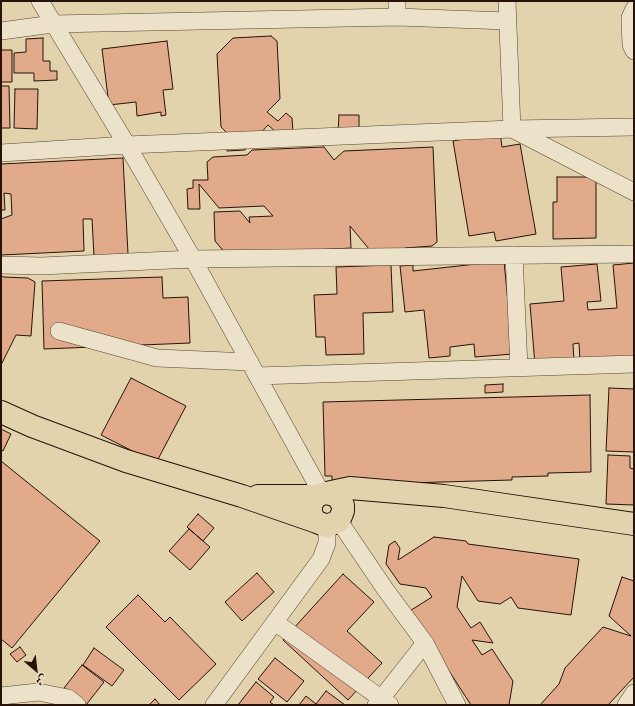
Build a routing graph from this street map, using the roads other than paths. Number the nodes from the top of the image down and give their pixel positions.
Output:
1 (40, 1) edge
2 (507, 1) edge
3 (397, 9) edge
4 (634, 9) edge
5 (507, 21) junction
6 (53, 24) junction
7 (1, 31) edge
8 (634, 51) edge
9 (634, 127) edge
10 (512, 129) junction
11 (127, 145) junction
12 (1, 153) edge
13 (634, 192) edge
14 (634, 254) edge
15 (514, 255) junction
16 (193, 259) junction
17 (1, 265) edge
18 (59, 331) dead end
19 (634, 364) edge
20 (519, 368) junction
21 (254, 369) junction
22 (1, 412) edge
23 (397, 492) junction
24 (322, 494) junction
25 (242, 496) junction
26 (332, 520) junction
27 (634, 524) edge
28 (275, 622) junction
29 (425, 643) junction
30 (634, 693) edge
31 (1, 696) edge
32 (383, 703) edge
33 (77, 705) edge
34 (214, 705) edge
35 (457, 705) edge
36 (626, 705) edge

1 - 6 street
2 - 5 street
3 - 5 street
3 - 6 street
4 - 8 street
5 - 10 street
6 - 7 street
6 - 11 street
9 - 10 street
10 - 11 street
10 - 13 street
11 - 12 street
11 - 16 street
14 - 15 street
15 - 16 street
15 - 20 street
16 - 17 street
16 - 21 street
18 - 21 street
19 - 20 street
20 - 21 street
21 - 24 street
22 - 25 main road
23 - 24 main road
23 - 26 main road
23 - 27 main road
24 - 25 main road
24 - 26 main road
24 - 26 main road
25 - 26 main road
26 - 28 street
26 - 29 street
28 - 32 street
28 - 34 street
29 - 32 street
29 - 35 street
30 - 36 street
31 - 33 street

